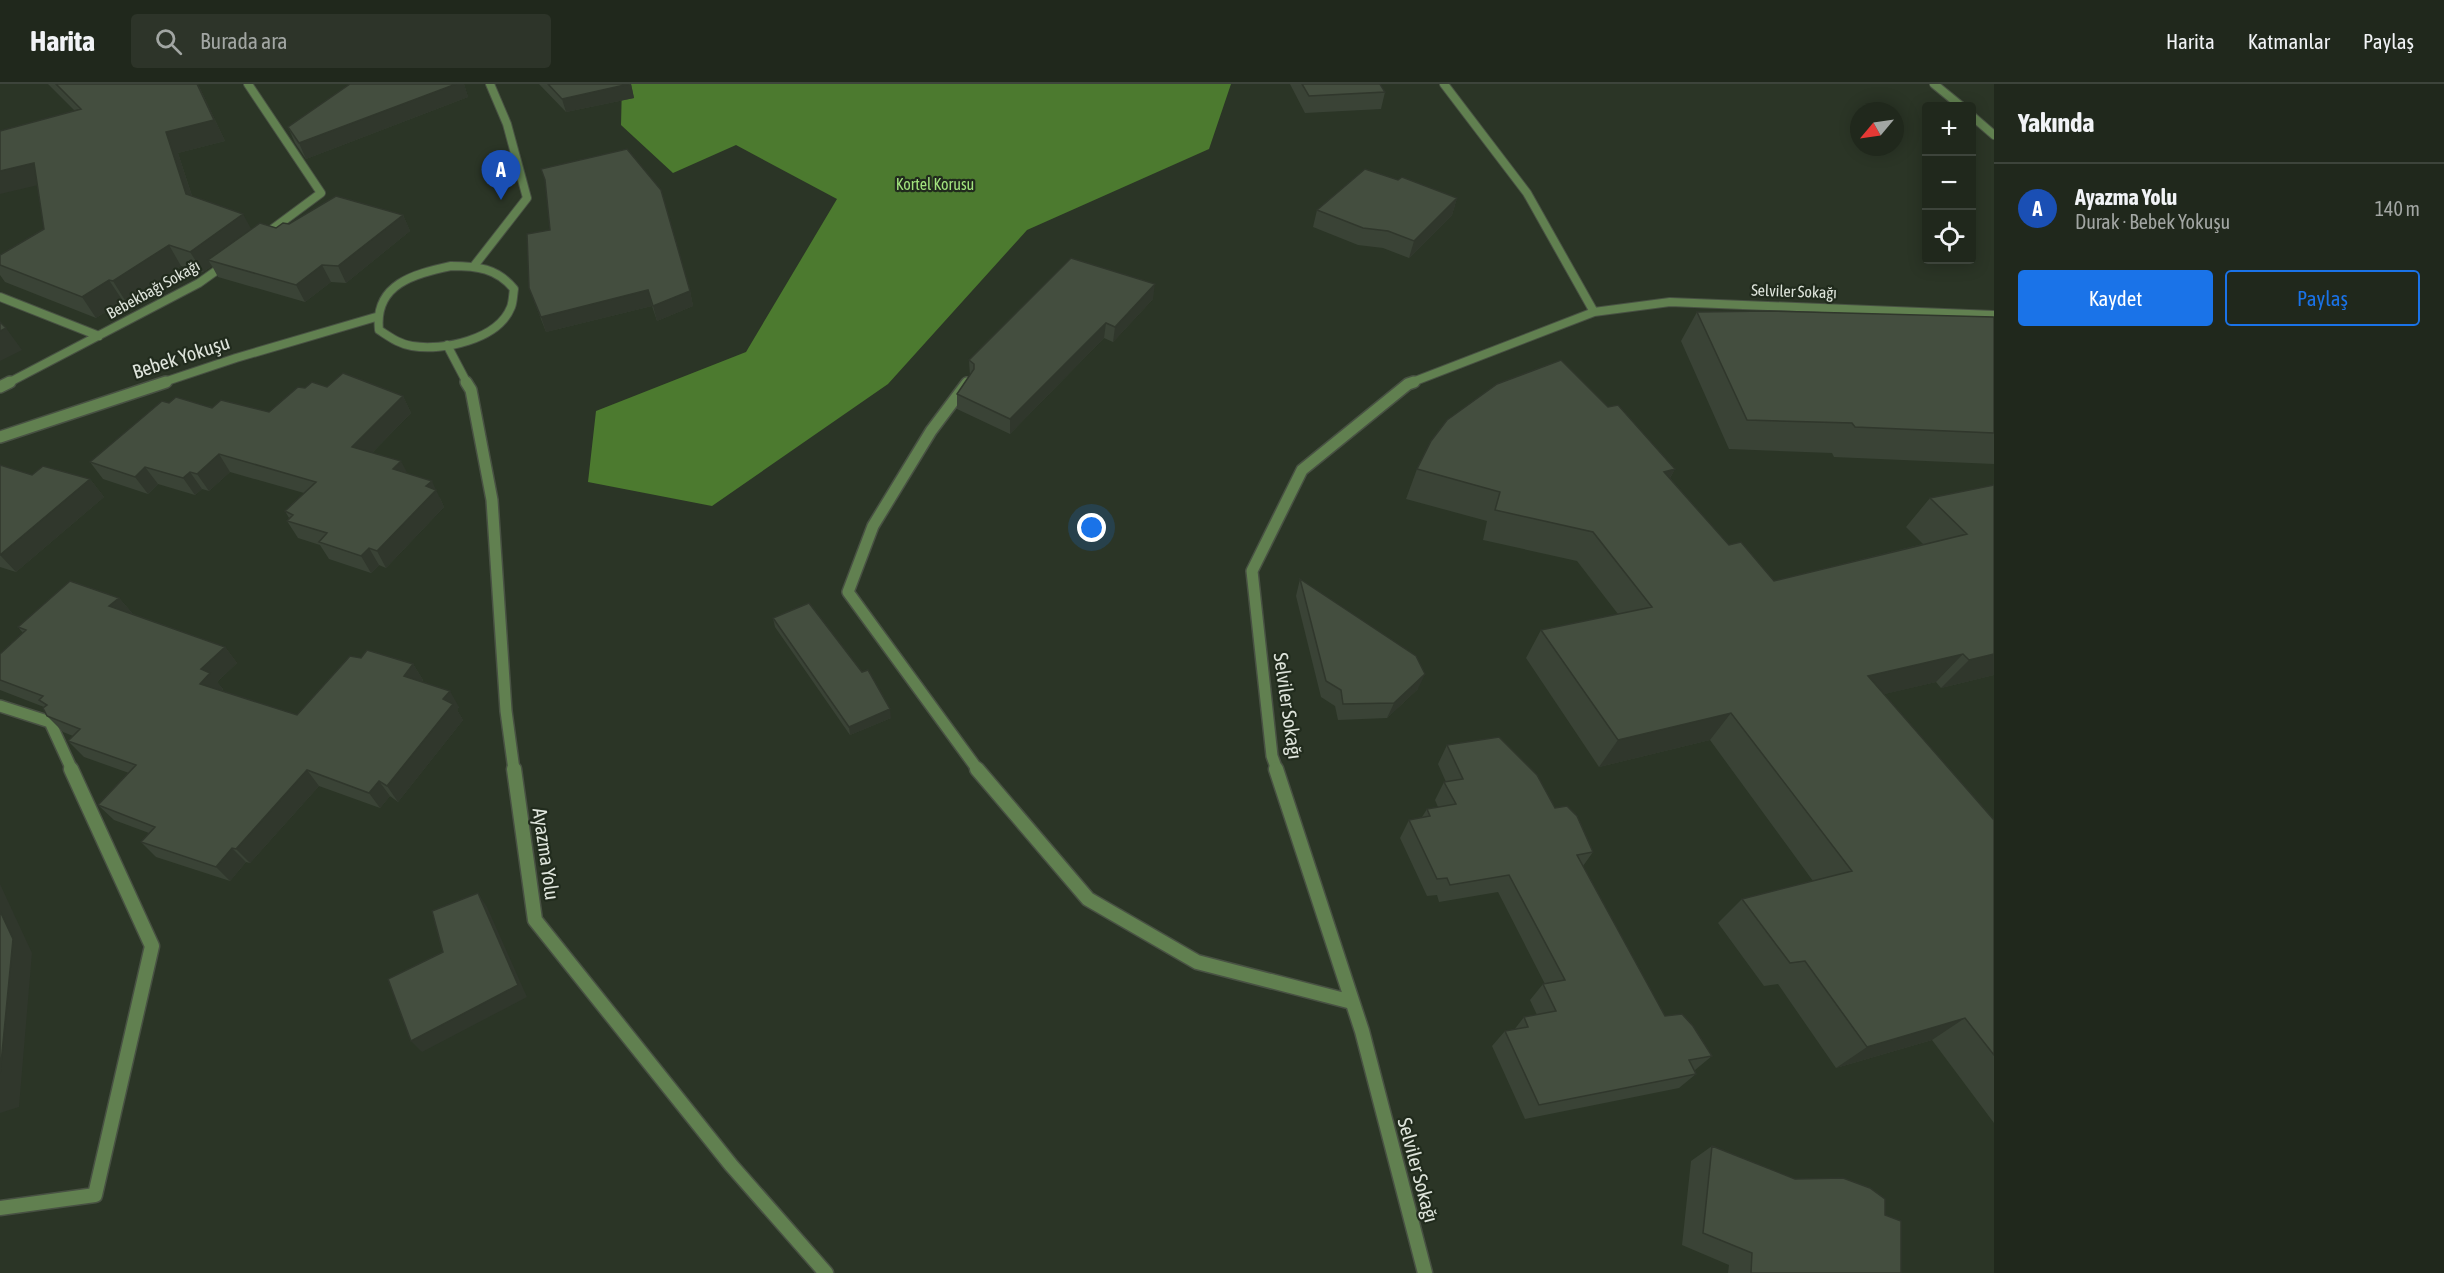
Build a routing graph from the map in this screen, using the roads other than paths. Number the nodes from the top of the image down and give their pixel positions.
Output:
1 (249, 84) edge
2 (490, 84) edge
3 (1444, 84) edge
4 (1934, 84) edge
5 (1956, 102) edge
6 (1976, 120) edge
7 (1994, 135) edge
8 (255, 242) edge
9 (237, 255) edge
10 (474, 266) junction
11 (0, 297) edge
12 (1594, 312) junction
13 (1994, 315) edge
14 (376, 317) junction
15 (99, 336) junction
16 (447, 345) junction
17 (967, 383) edge
18 (0, 387) edge
19 (0, 436) edge
20 (0, 706) edge
21 (1352, 1002) junction
22 (0, 1208) edge
23 (826, 1273) edge
24 (1425, 1273) edge

1 - 8 street
2 - 10 street
3 - 12 street
4 - 5 street
6 - 7 street
9 - 15 street, Bebekbağı Sokağı
10 - 14 street
10 - 16 street
11 - 15 street
12 - 13 street, Selviler Sokağı
12 - 21 street, Selviler Sokağı
14 - 16 street
14 - 19 street, Bebek Yokuşu
15 - 18 street, Bebekbağı Sokağı
16 - 23 street, Ayazma Yolu
17 - 21 street
20 - 22 street
21 - 24 street, Selviler Sokağı

